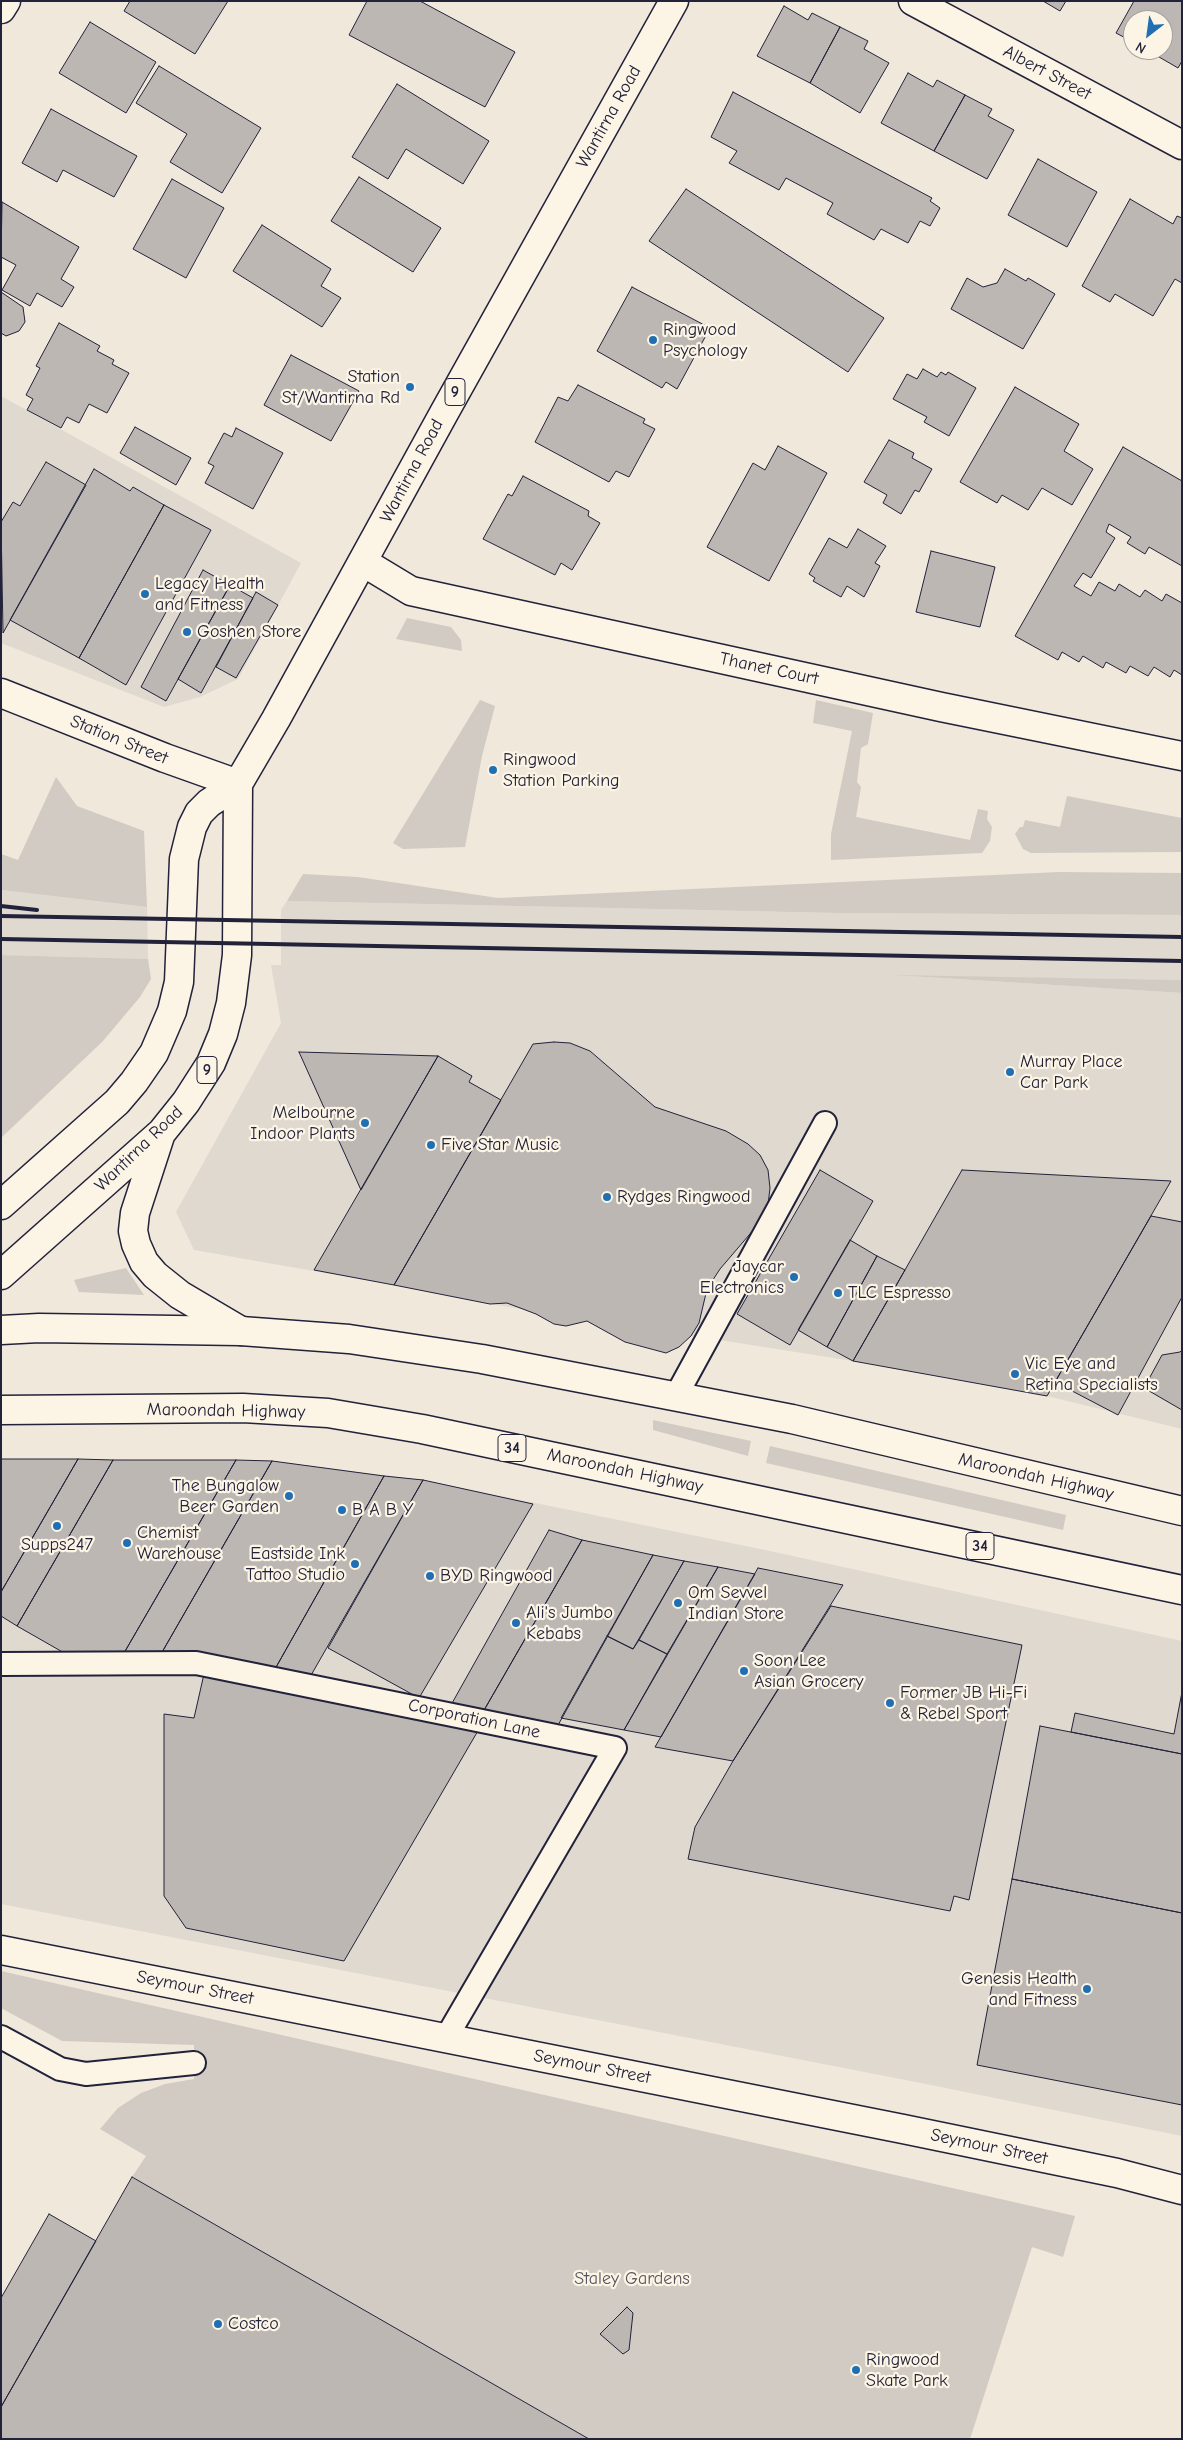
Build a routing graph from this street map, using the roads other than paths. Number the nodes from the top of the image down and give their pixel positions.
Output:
1 (6, 1) edge
2 (674, 1) edge
3 (912, 1) edge
4 (1, 9) edge
5 (1182, 145) edge
6 (364, 562) junction
7 (1, 692) edge
8 (1182, 756) edge
9 (238, 784) junction
10 (826, 1123) dead end
11 (162, 1132) junction
12 (1, 1205) edge
13 (1, 1275) edge
14 (1, 1330) edge
15 (241, 1331) junction
16 (676, 1396) junction
17 (1, 1410) edge
18 (1182, 1511) edge
19 (1182, 1590) edge
20 (1, 1664) edge
21 (1, 1950) edge
22 (1, 2037) edge
23 (446, 2038) junction
24 (194, 2063) dead end
25 (1182, 2190) edge

1 - 4 main road
2 - 6 main road, Wantirna Road / 9
3 - 5 main road, Albert Street
6 - 8 main road, Thanet Court
6 - 9 main road, Wantirna Road / 9
7 - 9 main road, Station Street
9 - 11 main road, Wantirna Road / 9
9 - 12 main road, Wantirna Road / 9
10 - 16 lane
11 - 13 main road, Wantirna Road / 9
11 - 15 main road
14 - 15 main road, Maroondah Highway
15 - 16 main road, Maroondah Highway
16 - 18 main road, Maroondah Highway
17 - 19 main road, Maroondah Highway / 34
20 - 23 lane, Corporation Lane
21 - 23 main road, Seymour Street
22 - 24 lane
23 - 25 main road, Seymour Street

